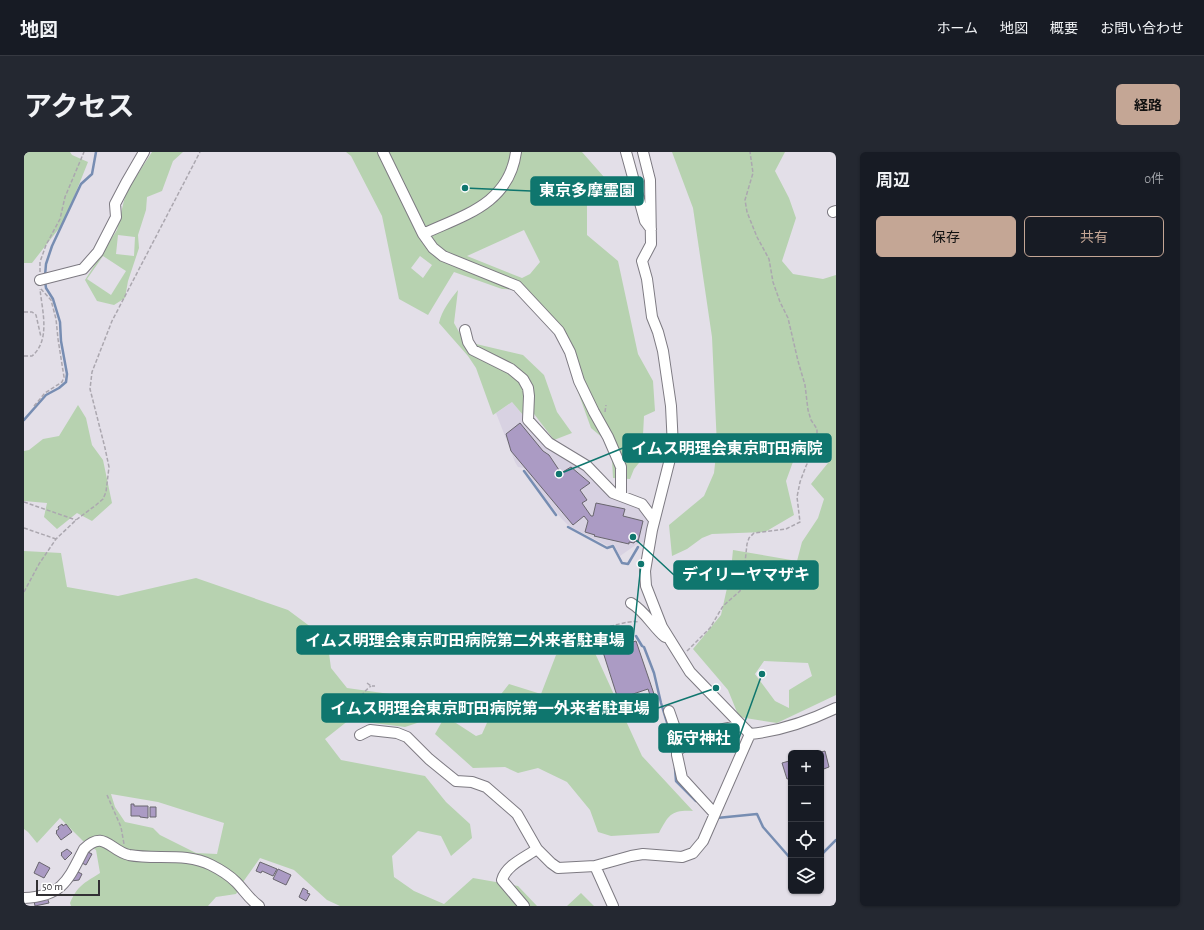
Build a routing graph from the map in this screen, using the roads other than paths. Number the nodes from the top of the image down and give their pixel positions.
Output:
1 (144, 152) edge
2 (384, 152) edge
3 (516, 152) edge
4 (626, 152) edge
5 (643, 152) edge
6 (651, 229) junction
7 (423, 234) junction
8 (39, 280) road end
9 (465, 330) dead end
10 (621, 496) junction
11 (654, 520) junction
12 (631, 603) dead end
13 (670, 640) junction
14 (836, 708) edge
15 (668, 711) dead end
16 (742, 726) junction
17 (750, 734) junction
18 (360, 735) dead end
19 (678, 750) junction
20 (714, 813) junction
21 (537, 849) junction
22 (595, 866) junction
23 (24, 898) edge
24 (259, 906) edge
25 (524, 906) edge
26 (613, 906) edge

1 - 8 street
2 - 7 street
3 - 7 street
4 - 6 street
5 - 6 street
6 - 11 street
7 - 10 street
9 - 10 street
10 - 11 street
11 - 13 street
12 - 13 street
13 - 16 street
14 - 17 street
15 - 19 street
16 - 17 street
16 - 19 street
17 - 20 street
18 - 21 street
19 - 20 street
20 - 22 street
21 - 22 street
21 - 25 street
22 - 26 street
23 - 24 street

